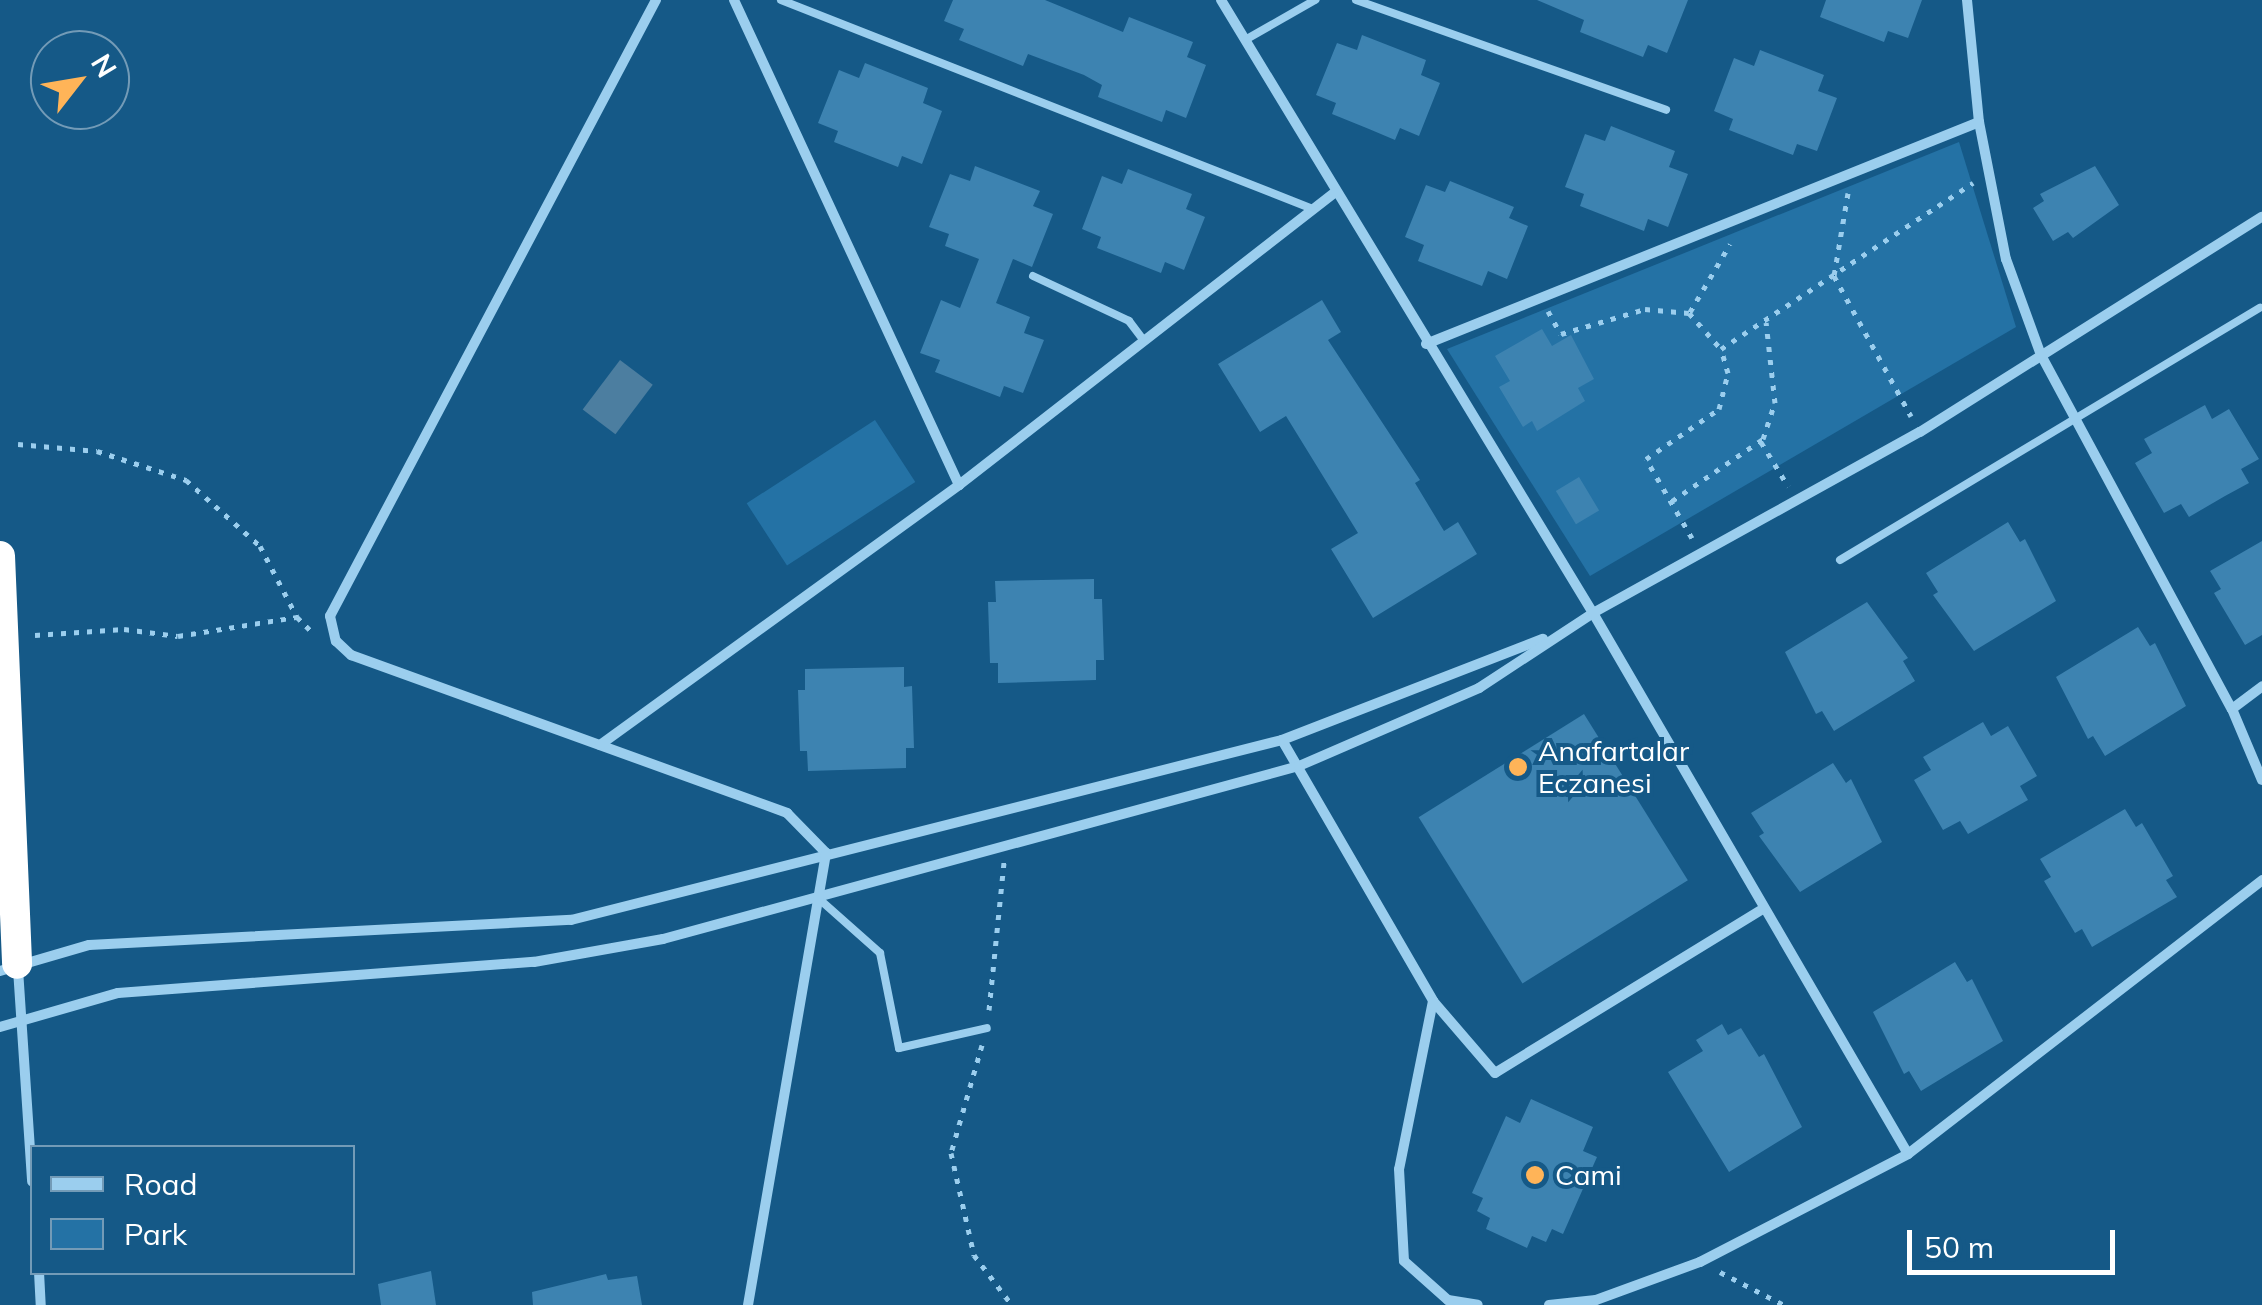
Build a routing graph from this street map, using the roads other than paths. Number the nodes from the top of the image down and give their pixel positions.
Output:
1 (656, 0) edge
2 (734, 0) edge
3 (780, 0) edge
4 (1221, 0) edge
5 (1315, 0) edge
6 (1356, 0) edge
7 (1968, 0) edge
8 (1245, 40) junction
9 (1666, 110) dead end
10 (1979, 122) junction
11 (1335, 192) junction
12 (1313, 209) junction
13 (2262, 217) edge
14 (1033, 276) dead end
15 (2260, 308) dead end
16 (1144, 341) junction
17 (1426, 344) junction
18 (2041, 355) junction
19 (2071, 420) junction
20 (959, 485) junction
21 (0, 556) edge
22 (1840, 560) dead end
23 (2, 604) edge
24 (1593, 613) junction
25 (1554, 635) junction
26 (2262, 686) edge
27 (2232, 709) junction
28 (1282, 740) junction
29 (600, 745) junction
30 (1298, 766) junction
31 (2262, 780) edge
32 (826, 853) junction
33 (2262, 880) edge
34 (818, 898) junction
35 (1762, 909) junction
36 (9, 968) edge
37 (1434, 1001) junction
38 (22, 1020) junction
39 (0, 1028) edge
40 (987, 1028) road end
41 (30, 1150) edge
42 (1908, 1154) junction
43 (38, 1275) edge
44 (41, 1305) edge
45 (748, 1305) edge
46 (1478, 1305) edge
47 (1549, 1305) edge

1 - 29 street
2 - 20 street
3 - 12 lane
4 - 8 street
5 - 8 lane
6 - 9 lane
7 - 10 street
8 - 11 street
10 - 17 street
10 - 18 street
11 - 12 street
11 - 17 street
12 - 16 street
13 - 18 street
14 - 16 lane
15 - 19 lane
16 - 20 street
17 - 24 street
18 - 19 street
18 - 24 street
19 - 22 lane
19 - 27 street
20 - 29 street
21 - 23 highway
23 - 36 highway
24 - 25 street
24 - 35 street
25 - 28 street
25 - 30 street
26 - 27 street
27 - 31 street
28 - 30 street
28 - 32 street
29 - 32 street
30 - 34 street
30 - 37 street
32 - 34 street
32 - 36 street
33 - 42 street
34 - 38 street
34 - 40 lane
34 - 45 street
35 - 37 street
35 - 42 street
36 - 38 street
37 - 46 street
38 - 39 street
38 - 41 street
42 - 47 street
43 - 44 street

